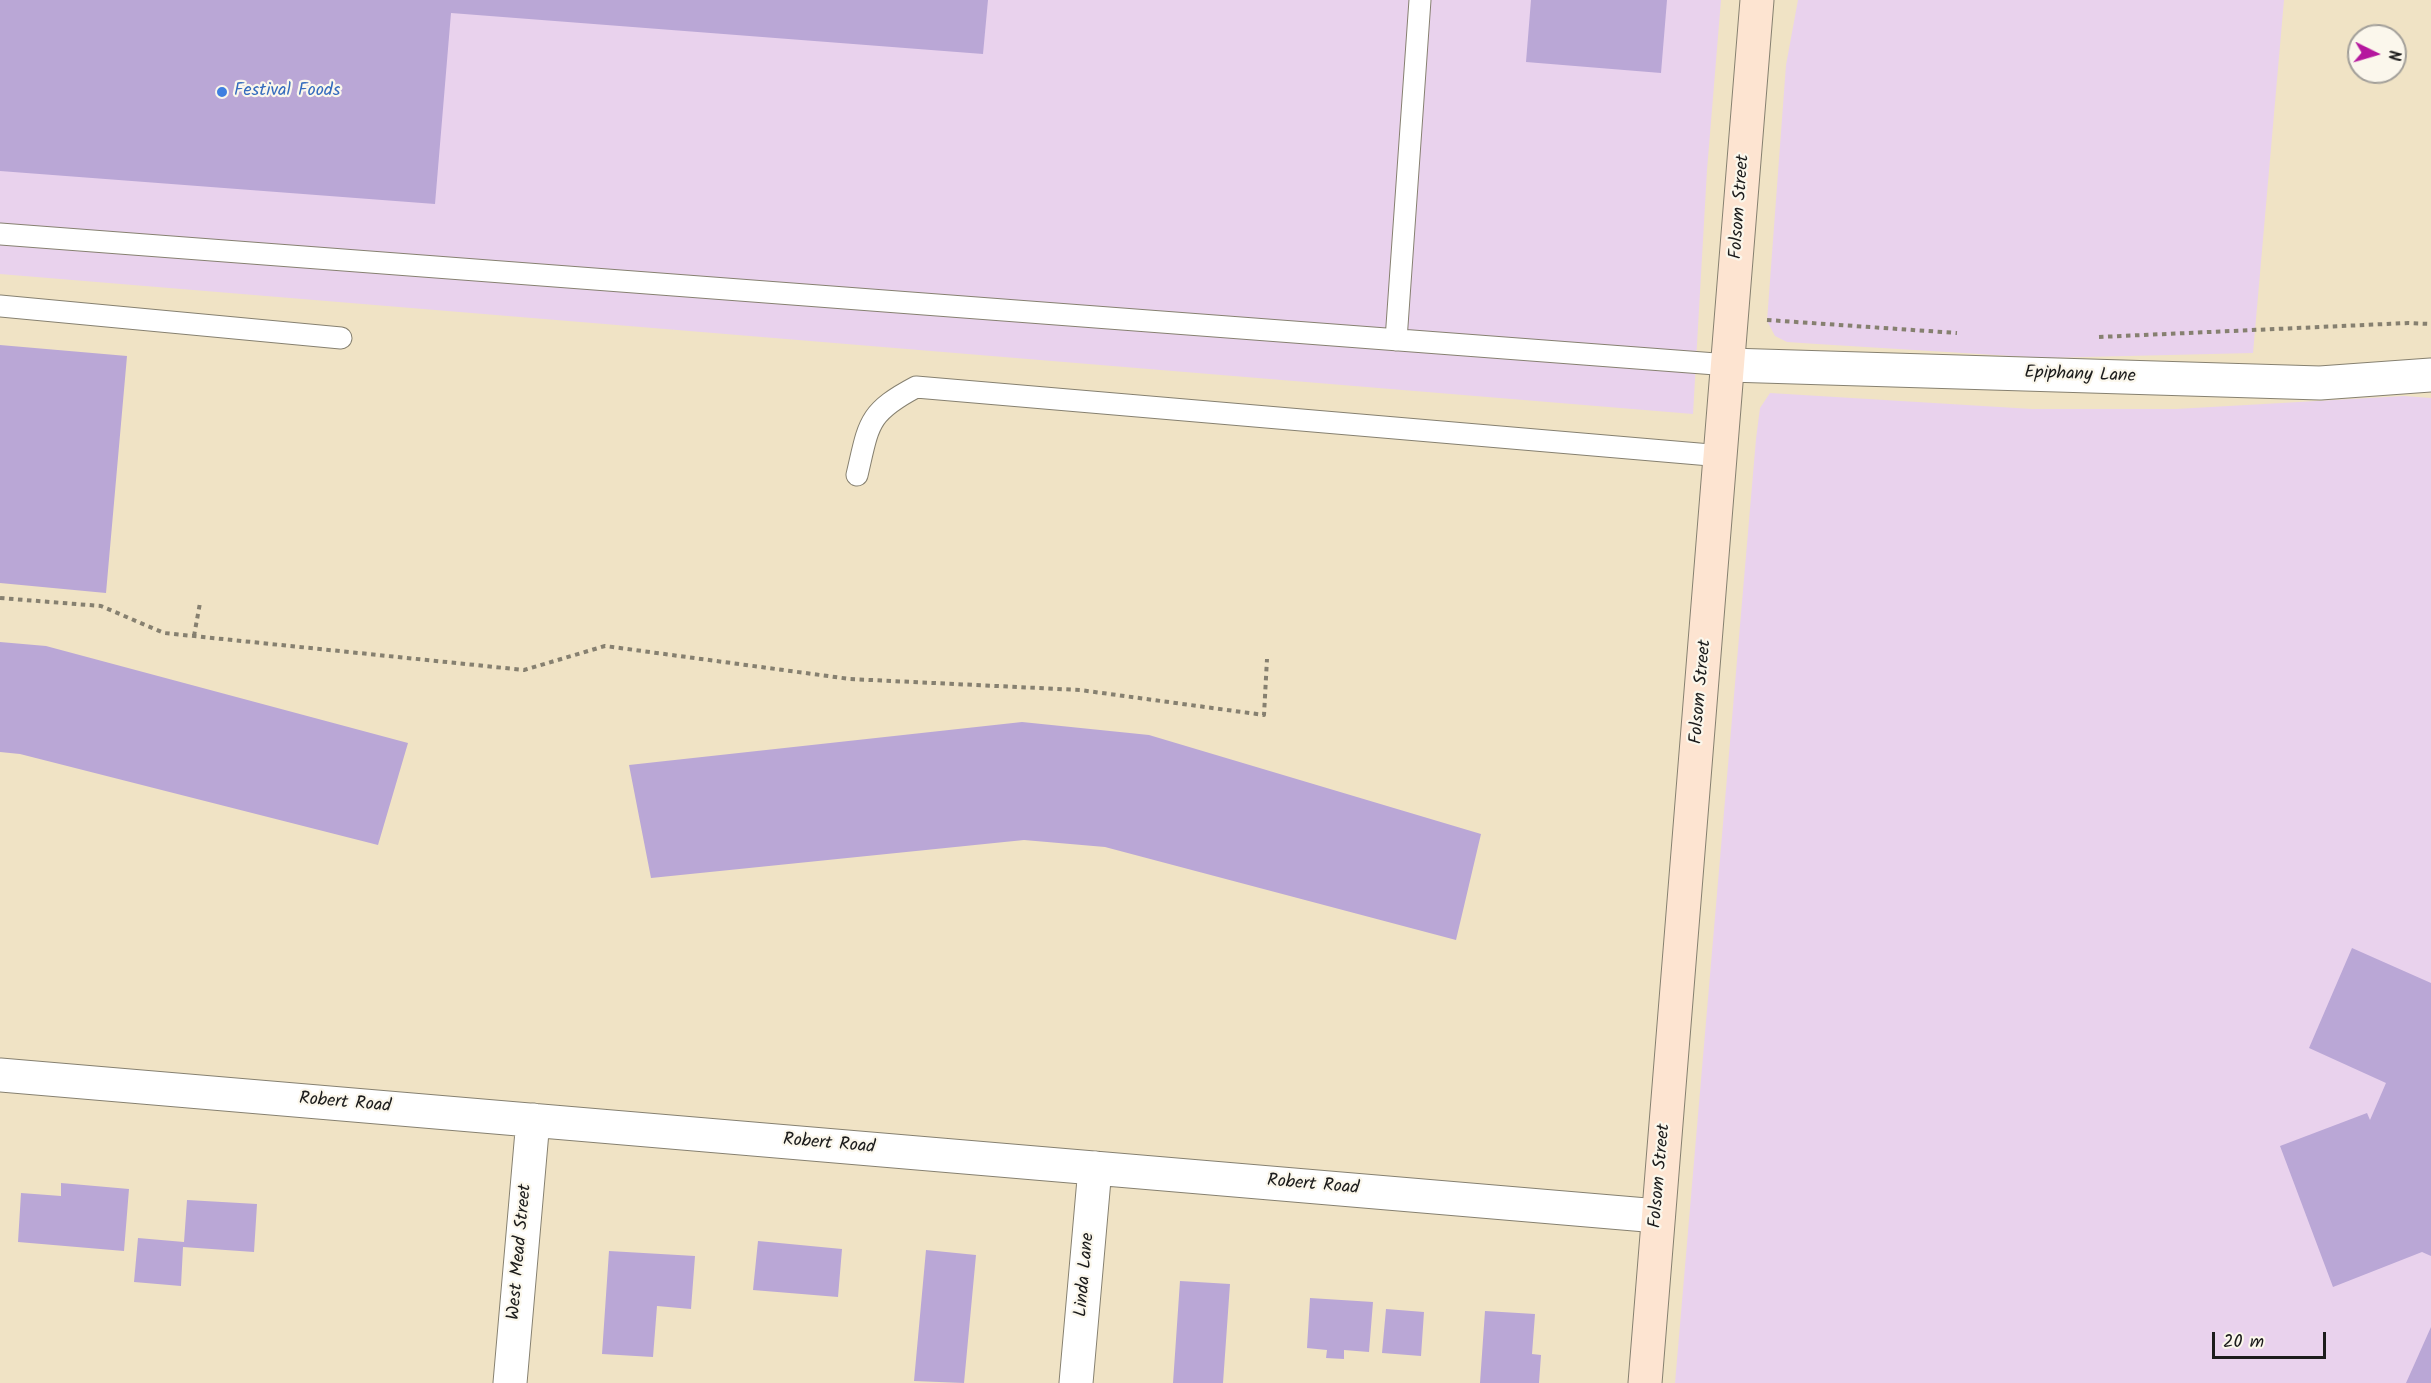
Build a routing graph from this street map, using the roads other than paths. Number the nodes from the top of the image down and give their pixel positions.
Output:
1 (1420, 0) edge
2 (1757, 0) edge
3 (0, 234) edge
4 (0, 306) edge
5 (341, 338) dead end
6 (1396, 340) junction
7 (1729, 365) junction
8 (2431, 375) edge
9 (1722, 456) junction
10 (857, 475) dead end
11 (0, 1076) edge
12 (533, 1120) junction
13 (1095, 1168) junction
14 (1658, 1216) junction
15 (510, 1383) edge
16 (1076, 1383) edge
17 (1645, 1383) edge

1 - 6 lane
2 - 7 street, Folsom Street
3 - 6 lane
4 - 5 lane
6 - 7 lane
7 - 8 street, Epiphany Lane
7 - 9 street, Folsom Street
9 - 10 lane
9 - 14 street, Folsom Street
11 - 12 street, Robert Road
12 - 13 street, Robert Road
12 - 15 street, West Mead Street
13 - 14 street, Robert Road
13 - 16 street, Linda Lane
14 - 17 street, Folsom Street

